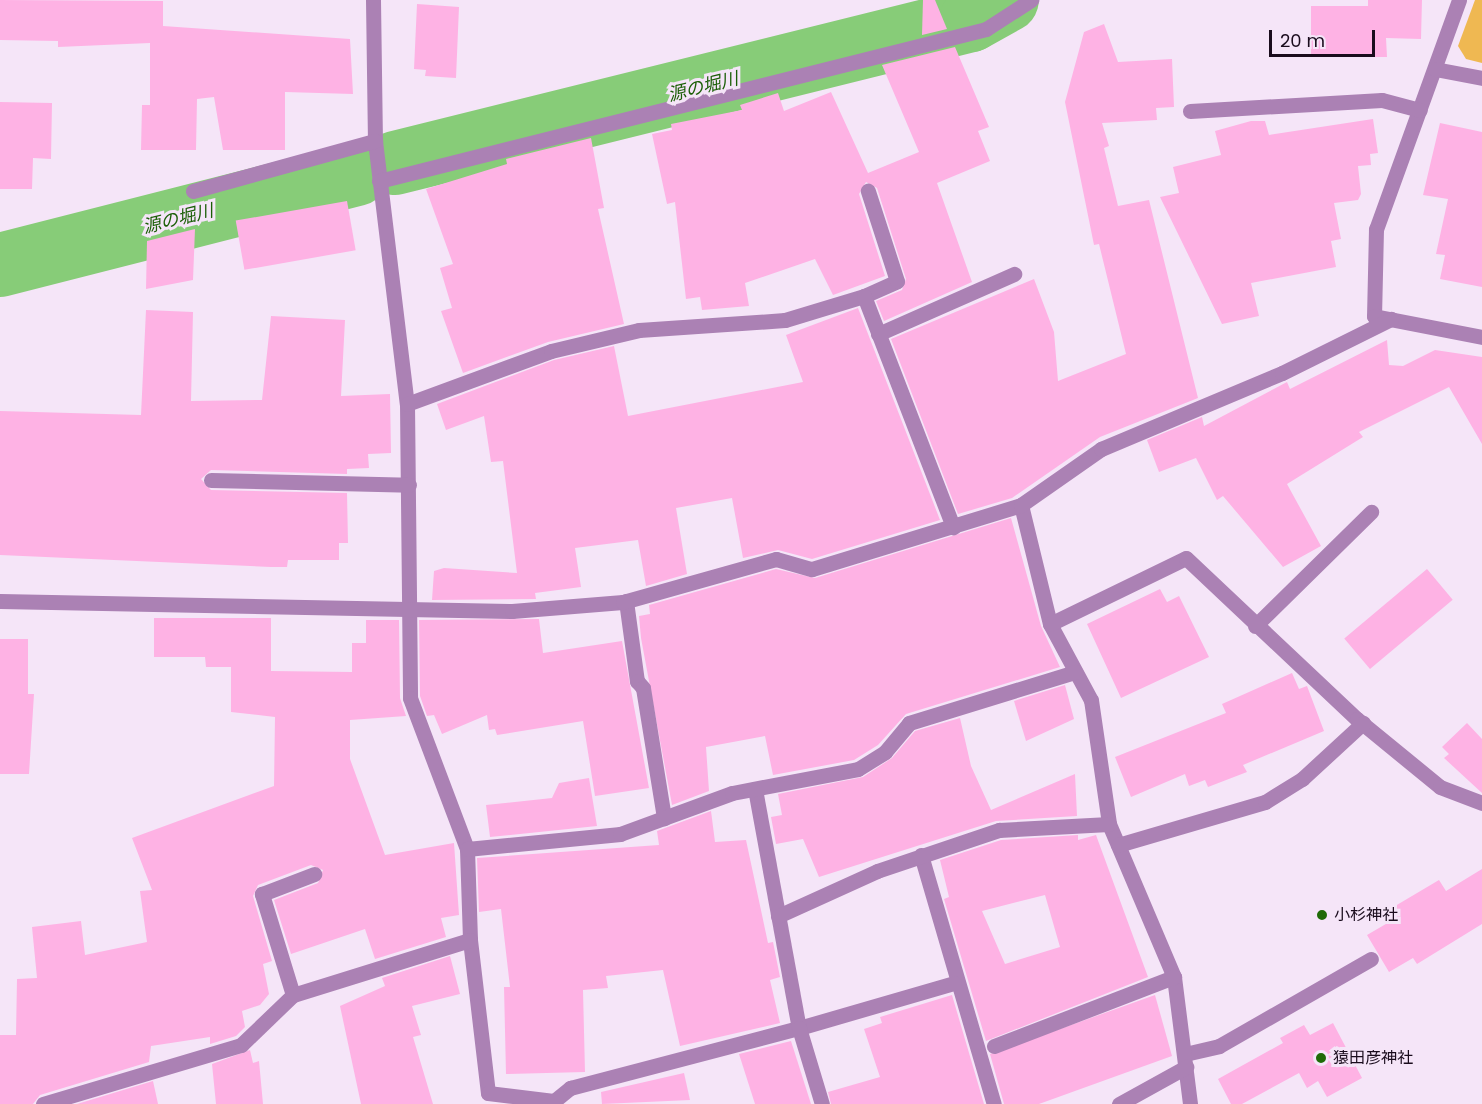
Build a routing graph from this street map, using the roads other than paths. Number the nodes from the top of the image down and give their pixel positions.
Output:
1 (373, 0) edge
2 (1031, 0) edge
3 (1459, 0) edge
4 (1435, 69) junction
5 (1482, 78) edge
6 (1420, 110) junction
7 (1190, 111) dead end
8 (375, 141) junction
9 (379, 181) junction
10 (193, 191) dead end
11 (868, 191) dead end
12 (1014, 274) dead end
13 (864, 296) junction
14 (1391, 319) junction
15 (879, 334) junction
16 (1482, 337) edge
17 (407, 404) junction
18 (212, 480) dead end
19 (409, 485) junction
20 (1020, 505) junction
21 (1371, 512) dead end
22 (953, 527) junction
23 (0, 601) edge
24 (626, 601) junction
25 (410, 608) junction
26 (1050, 624) junction
27 (1255, 626) junction
28 (1075, 672) junction
29 (1363, 723) junction
30 (755, 789) junction
31 (1482, 803) edge
32 (664, 818) junction
33 (1109, 824) junction
34 (1118, 845) junction
35 (467, 849) junction
36 (921, 855) junction
37 (314, 874) dead end
38 (778, 916) junction
39 (470, 940) junction
40 (1371, 959) dead end
41 (1174, 977) junction
42 (954, 983) junction
43 (293, 994) junction
44 (799, 1028) junction
45 (994, 1046) dead end
46 (1186, 1060) junction
47 (554, 1102) edge
48 (43, 1104) edge
49 (822, 1104) edge
50 (994, 1104) edge
51 (1119, 1104) edge
52 (1190, 1104) edge

1 - 8 street
2 - 9 street
3 - 4 street
4 - 5 street
4 - 6 street
6 - 7 street
6 - 14 street
8 - 9 street
8 - 10 street
9 - 17 street
11 - 13 street
12 - 15 street
13 - 15 street
13 - 17 street
14 - 16 street
14 - 20 street
15 - 22 street
17 - 19 street
18 - 19 street
19 - 25 street
20 - 22 street
20 - 26 street
21 - 27 street
22 - 24 street
23 - 25 street
24 - 25 street
24 - 32 street
25 - 35 street
26 - 27 street
26 - 28 street
27 - 29 street
28 - 30 street
28 - 33 street
29 - 31 street
29 - 34 street
30 - 32 street
30 - 38 street
32 - 35 street
33 - 34 street
33 - 36 street
34 - 41 street
35 - 39 street
36 - 38 street
36 - 42 street
37 - 43 street
38 - 44 street
39 - 43 street
39 - 47 street
40 - 46 street
41 - 45 street
41 - 46 street
42 - 44 street
42 - 50 street
43 - 48 street
44 - 47 street
44 - 49 street
46 - 51 street
46 - 52 street

